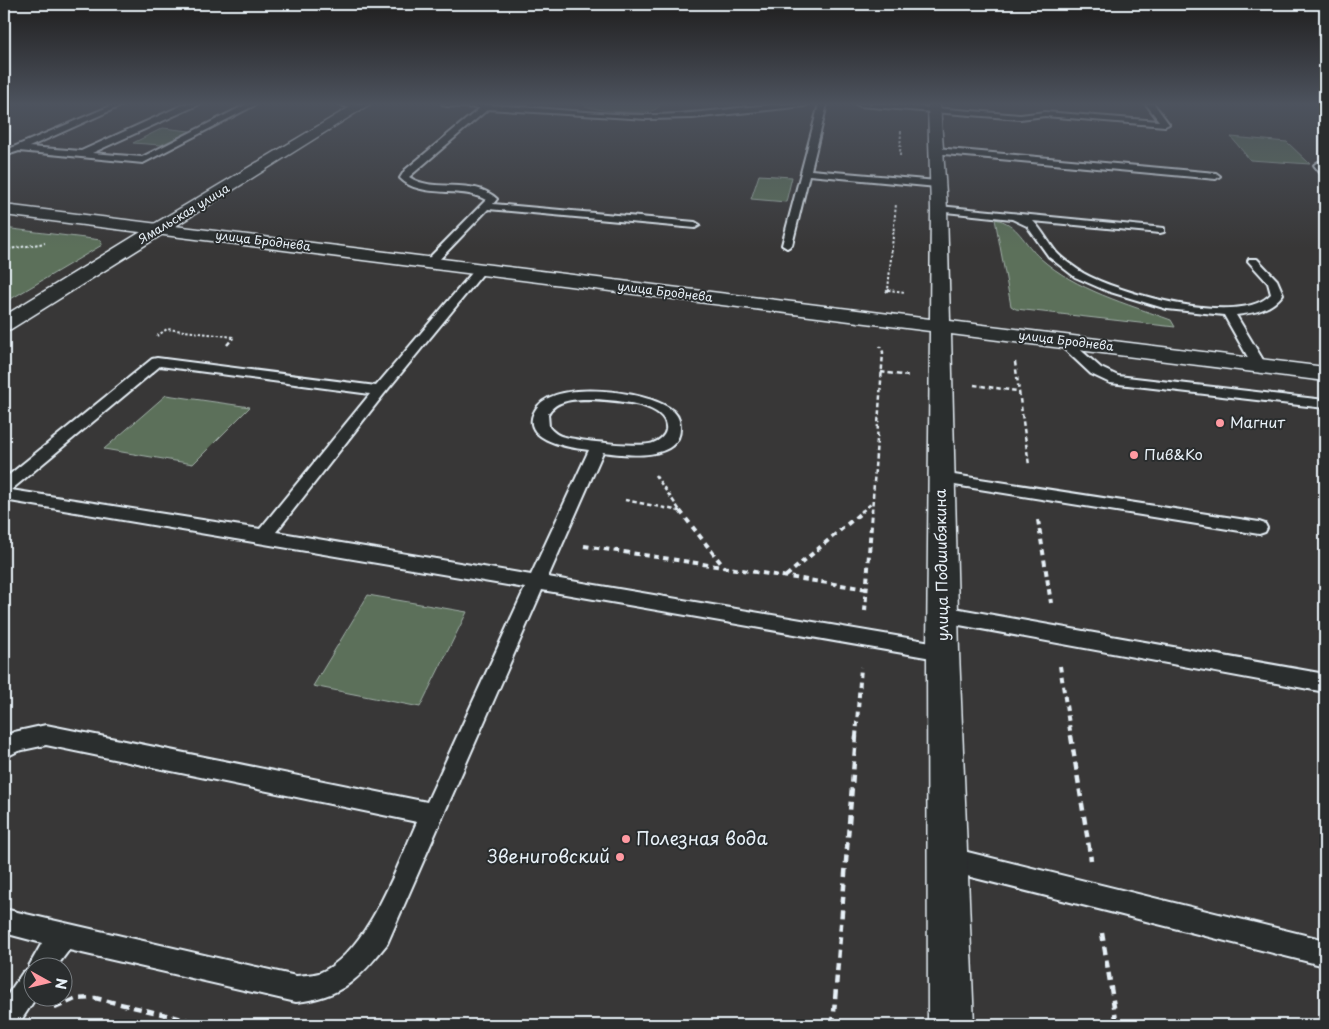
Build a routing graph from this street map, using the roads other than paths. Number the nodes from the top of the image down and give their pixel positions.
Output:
1 (61, 152) edge
2 (86, 152) edge
3 (159, 152) edge
4 (285, 152) edge
5 (432, 152) edge
6 (811, 152) edge
7 (936, 152) edge
8 (947, 152) edge
9 (82, 154) junction
10 (1325, 166) edge
11 (806, 172) junction
12 (1325, 173) edge
13 (1216, 176) dead end
14 (937, 184) junction
15 (488, 206) junction
16 (939, 209) junction
17 (4, 210) edge
18 (1014, 216) junction
19 (695, 225) dead end
20 (160, 228) junction
21 (1160, 230) dead end
22 (787, 245) dead end
23 (1253, 261) dead end
24 (431, 262) junction
25 (481, 269) junction
26 (1228, 312) junction
27 (4, 325) edge
28 (940, 326) junction
29 (1063, 341) junction
30 (1259, 365) junction
31 (1325, 374) edge
32 (379, 391) junction
33 (1325, 404) edge
34 (598, 446) junction
35 (941, 478) junction
36 (4, 487) edge
37 (4, 494) edge
38 (1259, 528) dead end
39 (264, 536) junction
40 (536, 583) junction
41 (943, 614) junction
42 (943, 652) junction
43 (1325, 683) edge
44 (4, 748) edge
45 (432, 814) junction
46 (947, 859) junction
47 (4, 921) edge
48 (63, 936) junction
49 (1325, 953) edge
50 (49, 956) edge
51 (22, 996) edge
52 (4, 1023) edge
53 (950, 1025) edge

1 - 9 lane
2 - 9 lane
3 - 9 lane
4 - 20 main road, Ямальская улица
5 - 15 lane
6 - 11 lane
7 - 14 main road, улица Подшибякина
8 - 13 lane
10 - 12 lane
11 - 14 lane
11 - 22 lane
14 - 16 main road, улица Подшибякина
15 - 19 lane
15 - 24 lane
16 - 18 lane
16 - 28 main road, улица Подшибякина
17 - 20 main road, улица Броднева
18 - 21 lane
18 - 26 lane
20 - 24 main road, улица Броднева
20 - 27 main road, Ямальская улица
23 - 26 lane
24 - 25 main road, улица Броднева
25 - 28 main road, улица Броднева
25 - 32 lane
26 - 30 lane
28 - 29 main road, улица Броднева
28 - 35 main road, улица Подшибякина
29 - 30 main road, улица Броднева
29 - 33 lane
30 - 31 main road, улица Броднева
32 - 36 lane
32 - 39 lane
34 - 34 lane
34 - 40 lane
35 - 38 lane
35 - 41 main road, улица Подшибякина
37 - 39 lane
39 - 40 lane
40 - 42 lane
40 - 45 lane
41 - 42 main road, улица Подшибякина
41 - 43 lane
42 - 46 main road, улица Подшибякина
44 - 45 lane
45 - 48 lane
46 - 49 lane
46 - 53 main road, улица Подшибякина
47 - 48 lane
48 - 50 lane
51 - 52 lane

